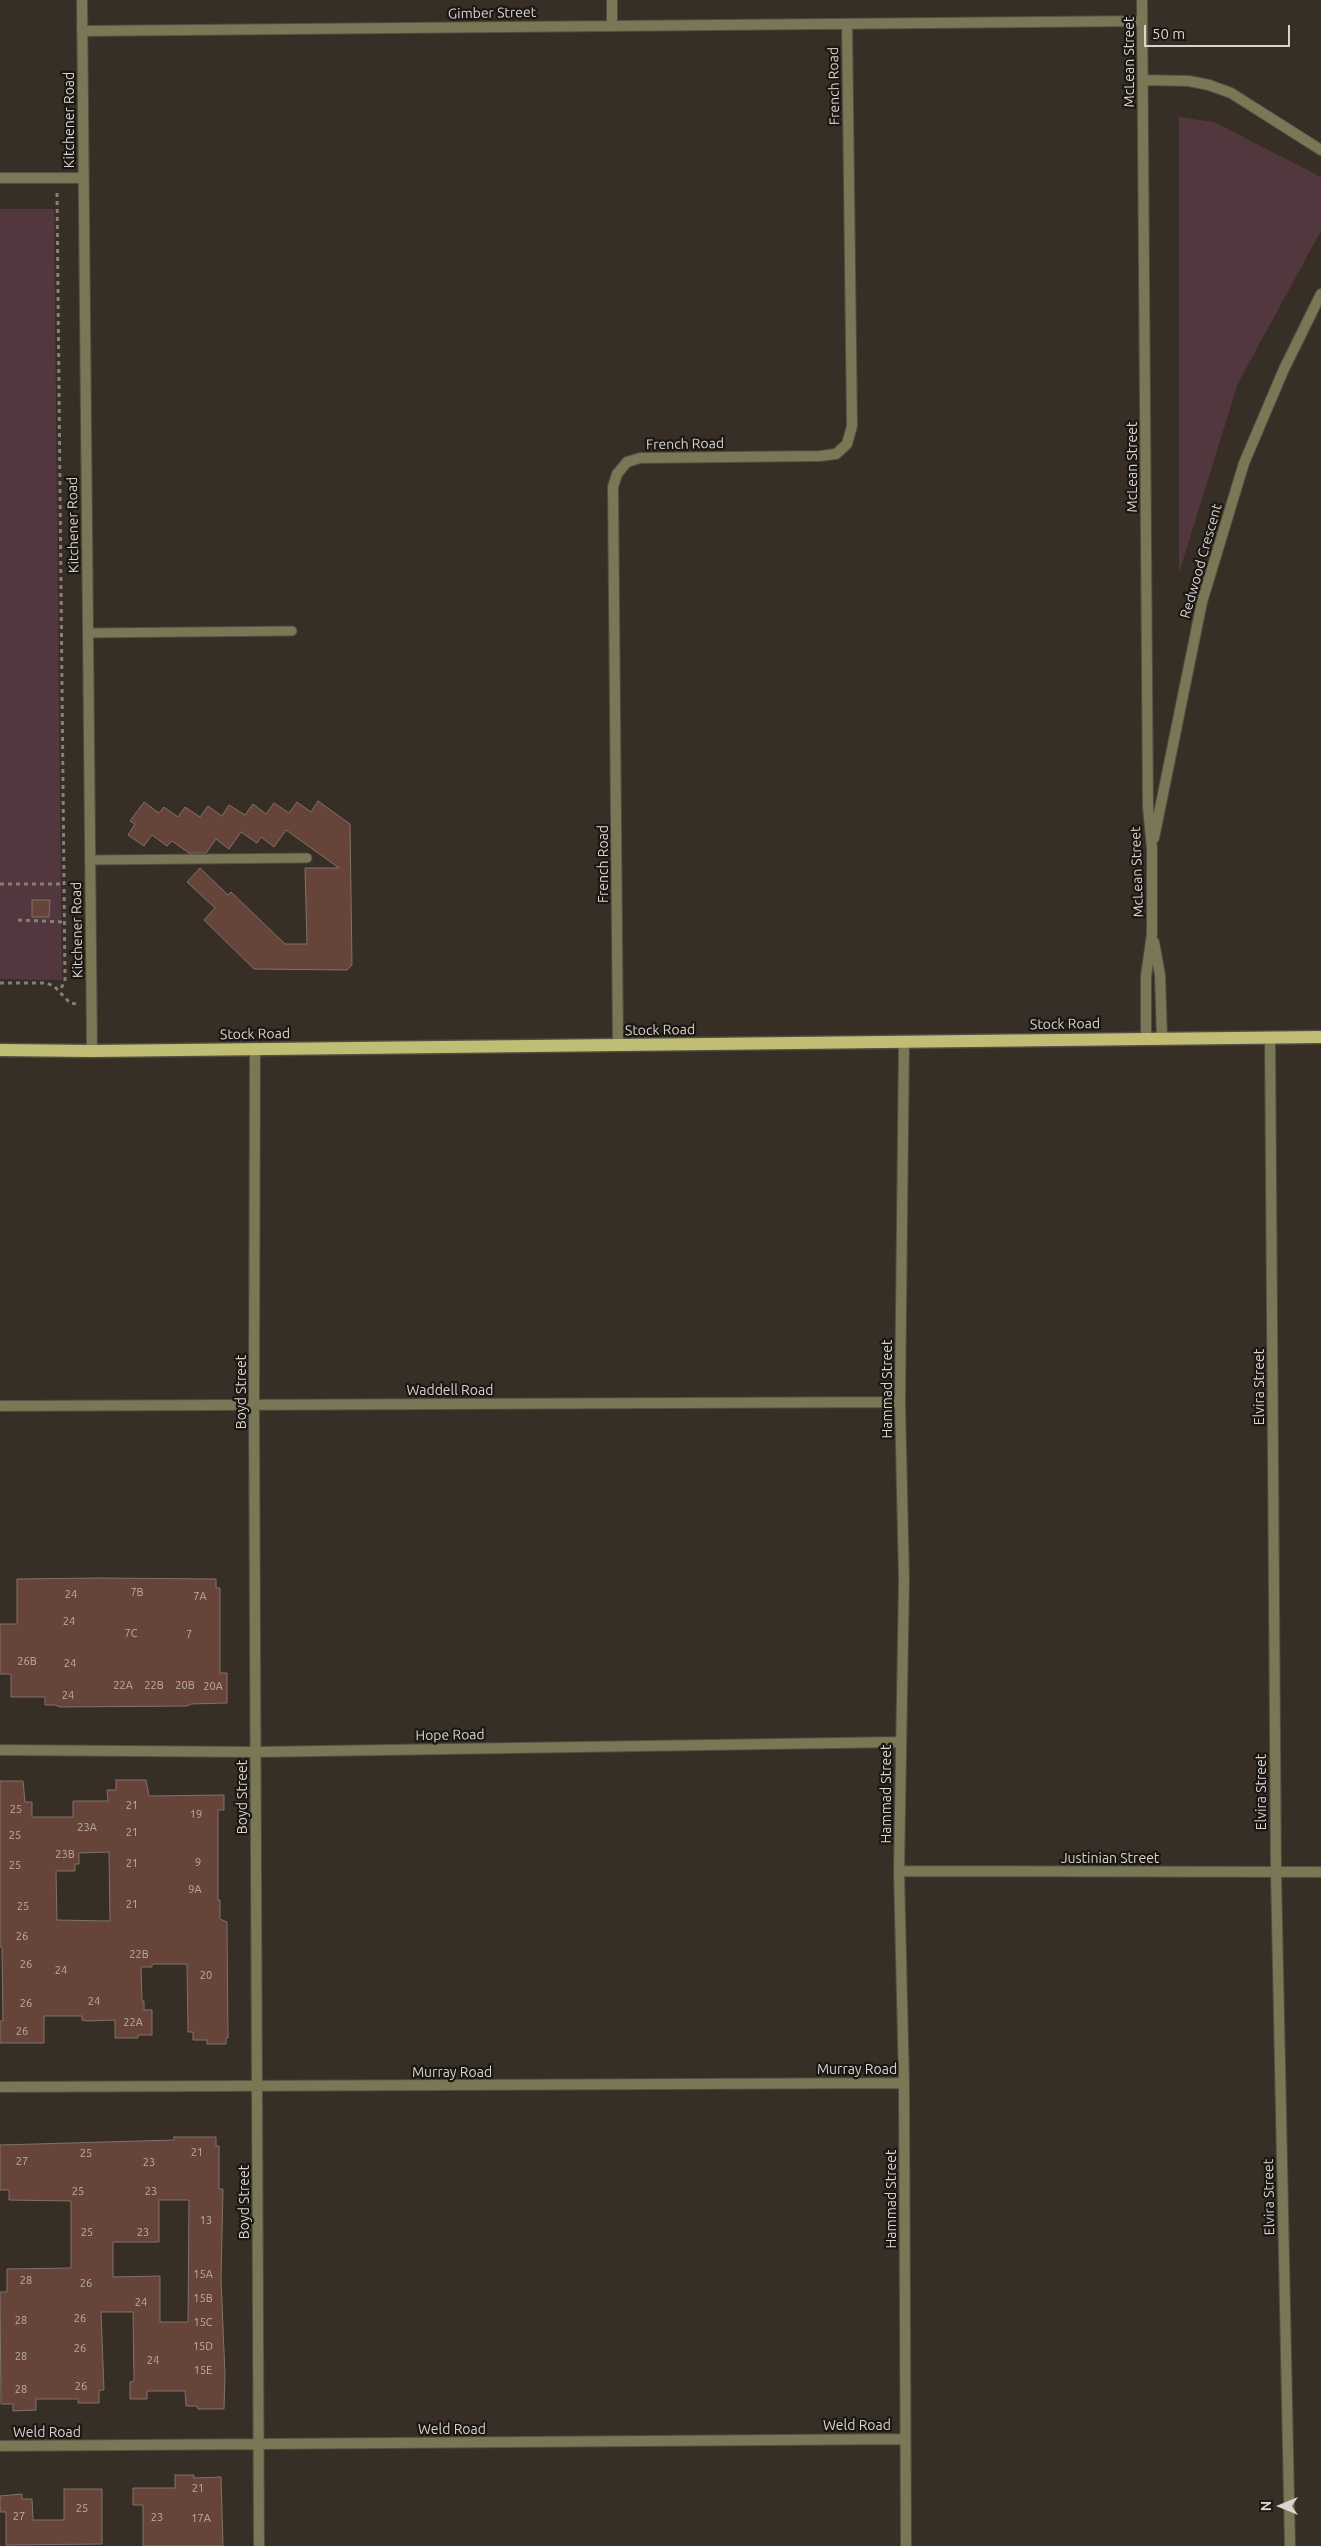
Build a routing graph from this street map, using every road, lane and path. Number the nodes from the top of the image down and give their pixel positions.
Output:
1 (82, 0) edge
2 (612, 0) edge
3 (1142, 0) edge
4 (1142, 21) junction
5 (847, 24) junction
6 (612, 26) junction
7 (82, 31) junction
8 (1143, 80) junction
9 (1321, 150) edge
10 (0, 178) edge
11 (83, 178) junction
12 (57, 192) dead end
13 (1321, 294) edge
14 (292, 631) dead end
15 (88, 634) junction
16 (1152, 849) junction
17 (307, 858) dead end
18 (90, 860) junction
19 (0, 884) edge
20 (64, 884) junction
21 (18, 920) dead end
22 (64, 922) junction
23 (1152, 934) junction
24 (0, 983) edge
25 (59, 991) junction
26 (77, 1004) dead end
27 (1270, 1037) junction
28 (1321, 1037) edge
29 (1146, 1038) junction
30 (1162, 1038) junction
31 (904, 1042) junction
32 (618, 1045) junction
33 (256, 1048) junction
34 (0, 1050) edge
35 (92, 1051) junction
36 (900, 1402) junction
37 (254, 1404) junction
38 (0, 1406) edge
39 (900, 1742) junction
40 (0, 1750) edge
41 (256, 1752) junction
42 (899, 1871) junction
43 (1276, 1872) junction
44 (1321, 1872) edge
45 (904, 2083) junction
46 (257, 2086) junction
47 (0, 2087) edge
48 (904, 2439) junction
49 (258, 2444) junction
50 (0, 2446) edge
51 (259, 2546) edge
52 (906, 2546) edge
53 (1290, 2546) edge

1 - 7 street, Kitchener Road
2 - 6 street
3 - 4 street, McLean Street
4 - 5 street, Gimber Street
4 - 8 street, McLean Street
5 - 6 street, Gimber Street
5 - 32 street, French Road
6 - 7 street, Gimber Street
7 - 11 street, Kitchener Road
8 - 9 street
8 - 16 street, McLean Street
10 - 11 street
11 - 15 street, Kitchener Road
12 - 20 path
13 - 16 street, Redwood Crescent
14 - 15 lane
15 - 18 street, Kitchener Road
16 - 23 street, McLean Street
17 - 18 lane
18 - 35 street, Kitchener Road
19 - 20 path
20 - 22 path
21 - 22 path
22 - 25 path
23 - 29 street, McLean Street
23 - 30 street, McLean Street
24 - 25 path
25 - 26 path
27 - 28 main road, Stock Road
27 - 30 main road, Stock Road
27 - 43 street, Elvira Street
29 - 30 main road, Stock Road
29 - 31 main road, Stock Road
31 - 32 main road, Stock Road
31 - 36 street, Hammad Street
32 - 33 main road, Stock Road
33 - 35 main road, Stock Road
33 - 37 street, Boyd Street
34 - 35 main road, Stock Road
36 - 37 street, Waddell Road
36 - 39 street, Hammad Street
37 - 38 street, Waddell Road
37 - 41 street, Boyd Street
39 - 41 street, Hope Road
39 - 42 street, Hammad Street
40 - 41 street, Hope Road
41 - 46 street, Boyd Street
42 - 43 street, Justinian Street
42 - 45 street, Hammad Street
43 - 44 street, Justinian Street
43 - 53 street, Elvira Street
45 - 46 street, Murray Road
45 - 48 street, Hammad Street
46 - 47 street, Murray Road
46 - 49 street, Boyd Street
48 - 49 street, Weld Road
48 - 52 street, Hammad Street
49 - 50 street, Weld Road
49 - 51 street, Boyd Street

